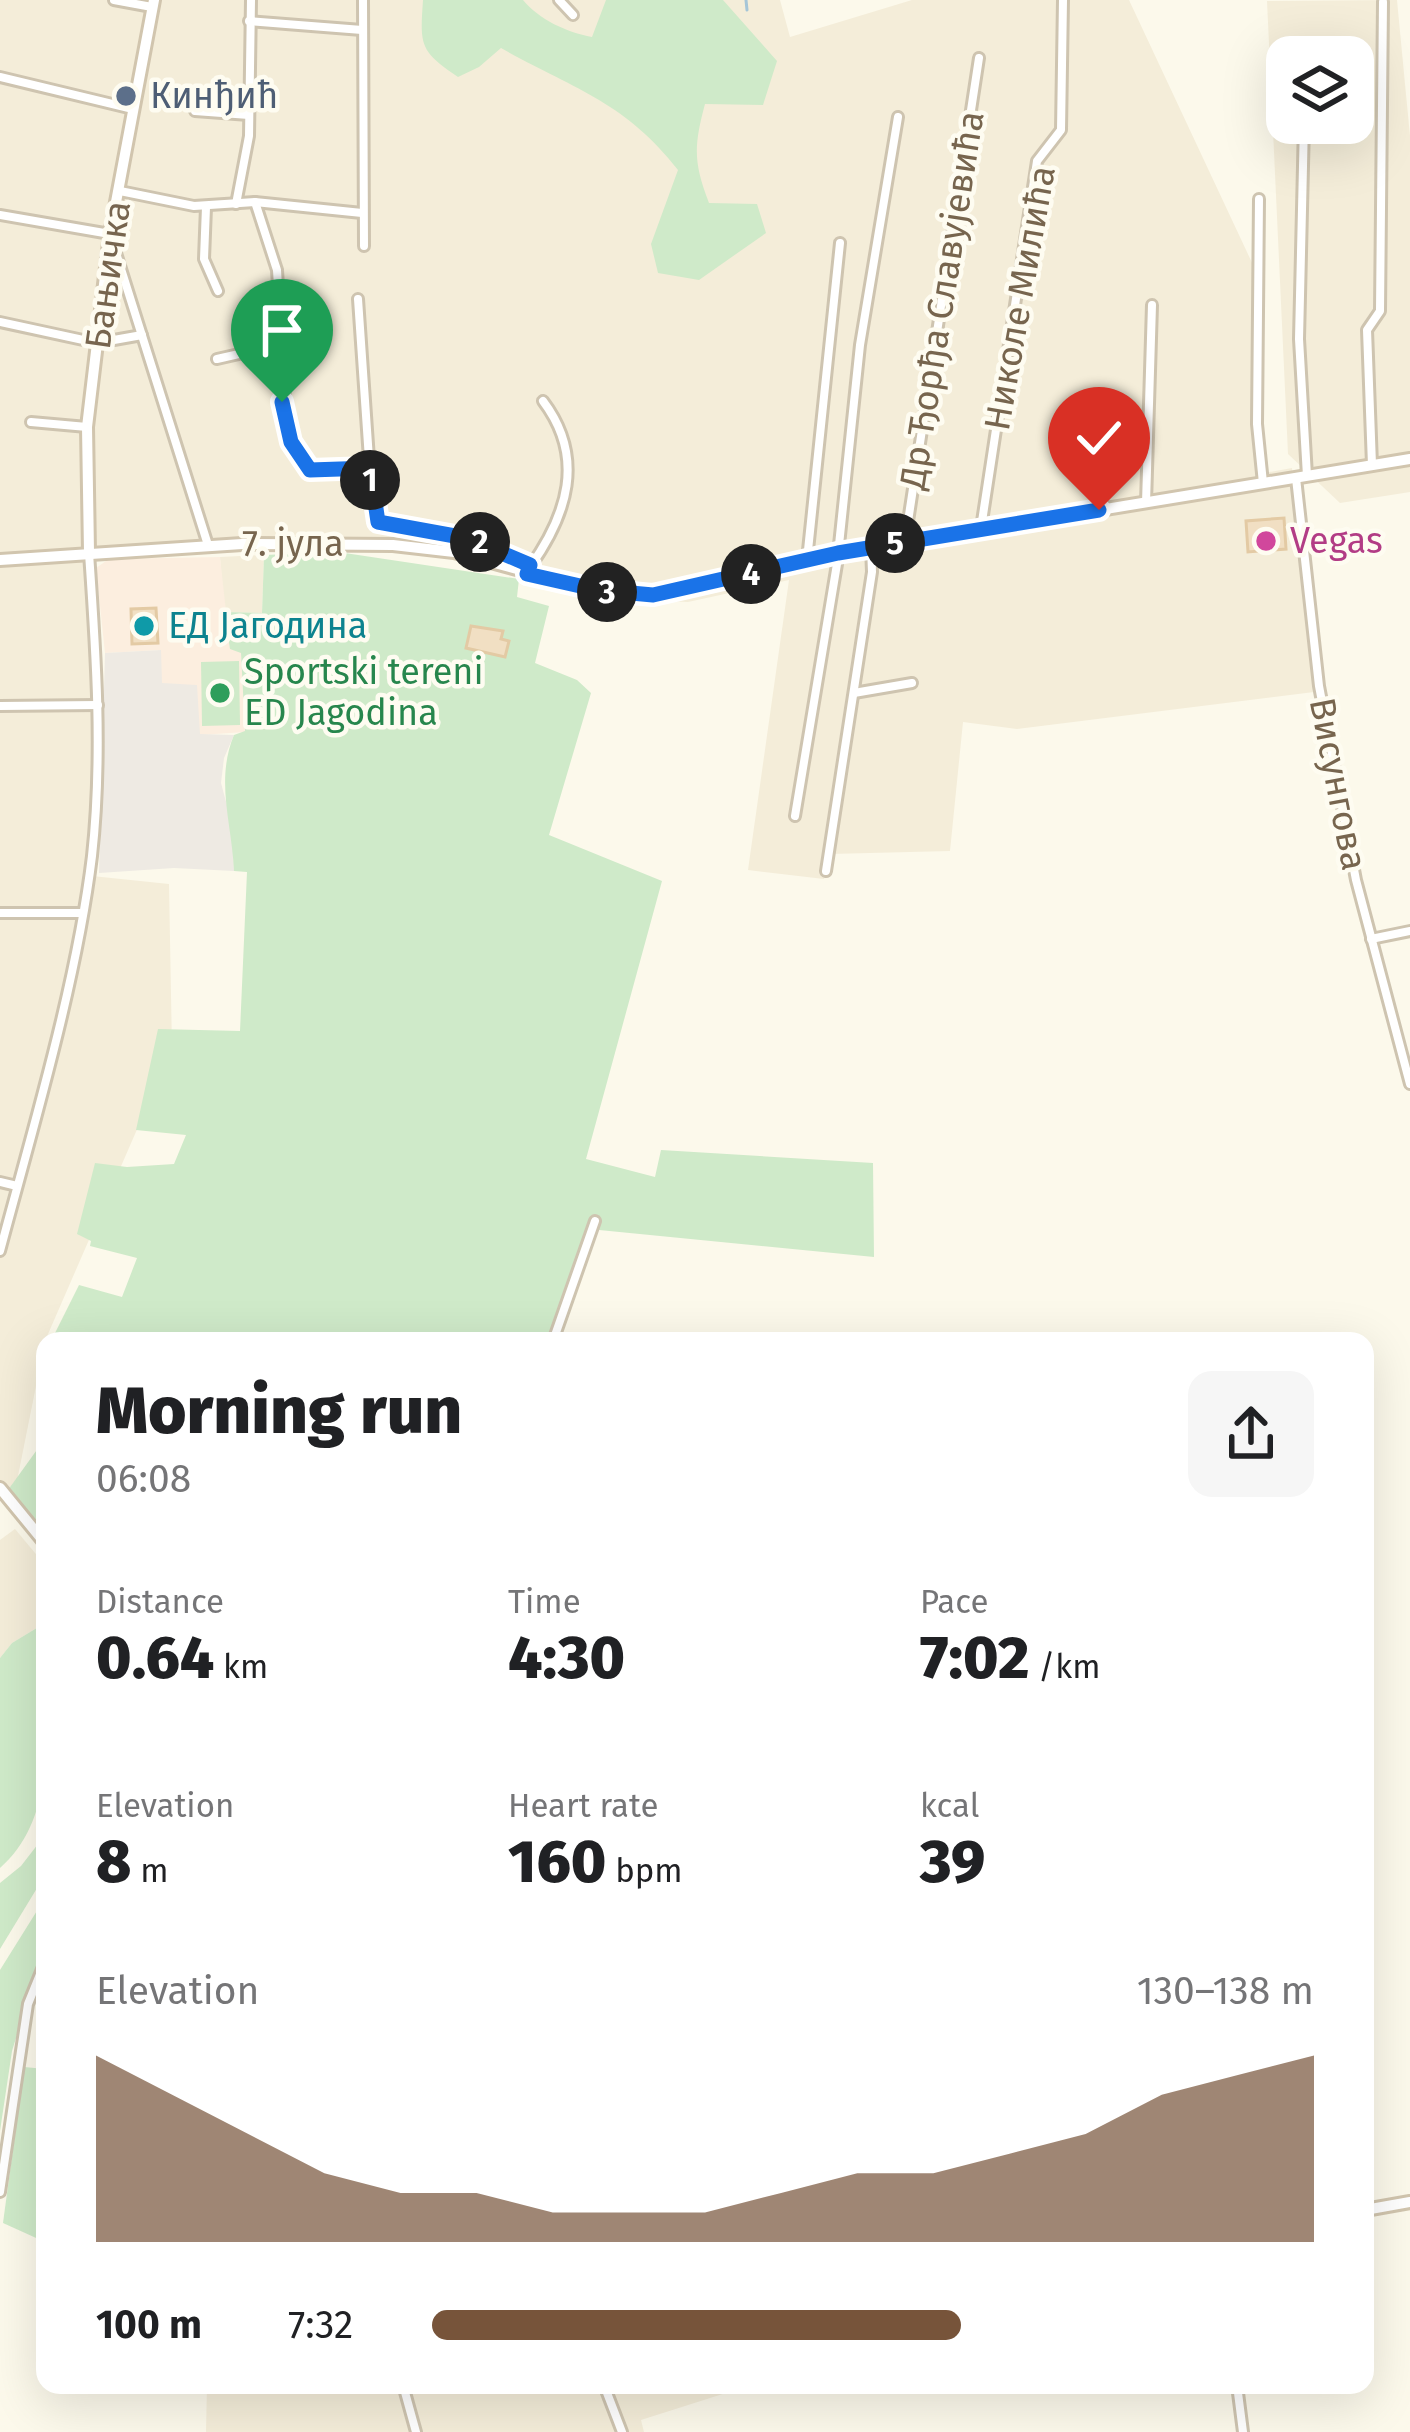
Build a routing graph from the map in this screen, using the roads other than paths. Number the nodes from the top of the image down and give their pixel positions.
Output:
1 (114, 0) edge
2 (251, 0) edge
3 (363, 0) edge
4 (559, 0) edge
5 (1063, 0) edge
6 (1383, 2) edge
7 (153, 4) edge
8 (573, 15) dead end
9 (249, 21) junction
10 (362, 30) junction
11 (979, 58) dead end
12 (0, 77) edge
13 (133, 109) junction
14 (195, 111) dead end
15 (249, 115) junction
16 (898, 117) dead end
17 (1304, 144) edge
18 (120, 191) junction
19 (1259, 199) dead end
20 (255, 202) junction
21 (236, 204) junction
22 (206, 207) junction
23 (362, 213) junction
24 (0, 215) edge
25 (110, 234) junction
26 (840, 243) dead end
27 (364, 246) dead end
28 (218, 291) dead end
29 (358, 299) dead end
30 (1152, 305) dead end
31 (0, 322) edge
32 (142, 334) junction
33 (97, 343) junction
34 (279, 345) junction
35 (217, 358) dead end
36 (543, 401) dead end
37 (31, 422) dead end
38 (87, 427) junction
39 (1410, 459) edge
40 (1372, 465) junction
41 (370, 468) junction
42 (1302, 477) junction
43 (1263, 483) junction
44 (1146, 502) junction
45 (981, 528) junction
46 (905, 541) junction
47 (208, 545) junction
48 (871, 547) junction
49 (89, 552) junction
50 (838, 553) junction
51 (0, 560) edge
52 (807, 560) junction
53 (529, 569) junction
54 (912, 683) dead end
55 (854, 693) junction
56 (98, 705) junction
57 (0, 706) edge
58 (795, 816) dead end
59 (826, 871) dead end
60 (0, 913) edge
61 (80, 913) junction
62 (1410, 931) edge
63 (1371, 939) junction
64 (1410, 1084) edge
65 (0, 1182) edge
66 (17, 1186) junction
67 (595, 1221) dead end
68 (0, 1251) edge
69 (556, 1332) edge
70 (0, 1492) edge
71 (36, 1532) edge
72 (36, 1984) edge
73 (0, 2192) edge
74 (1410, 2202) edge
75 (1374, 2208) edge
76 (405, 2394) edge
77 (607, 2394) edge
78 (1239, 2394) edge
79 (416, 2432) edge
80 (622, 2432) edge
81 (1244, 2432) edge

1 - 7 street
2 - 9 street
3 - 10 street
4 - 8 street
5 - 45 street, Николе Милића
6 - 40 street
7 - 13 main road, Бањичка
9 - 10 street
9 - 15 street
10 - 23 street
11 - 46 street, Др Ђорђа Славујевића
12 - 13 street
13 - 18 main road, Бањичка
14 - 15 street
15 - 21 street
16 - 50 street
17 - 42 street, Висунгова
18 - 22 street
18 - 25 main road, Бањичка
19 - 43 street
20 - 21 street
20 - 23 street
20 - 34 street
21 - 22 street
22 - 28 street
23 - 27 street
24 - 25 street
25 - 32 street
25 - 33 main road, Бањичка
26 - 52 street
29 - 41 street
30 - 44 street
31 - 33 street
32 - 33 street
32 - 47 street
33 - 38 main road, Бањичка
34 - 35 street
34 - 41 street
36 - 53 street
37 - 38 street
38 - 49 main road, Бањичка
39 - 40 main road, 7. јула
40 - 42 main road, 7. јула
41 - 53 street
42 - 43 main road, 7. јула
42 - 63 street, Висунгова
43 - 44 main road, 7. јула
44 - 45 main road, 7. јула
45 - 46 main road, 7. јула
46 - 48 main road, 7. јула
47 - 49 main road, 7. јула
47 - 53 main road, 7. јула
48 - 50 main road, 7. јула
48 - 55 street
49 - 51 main road, 7. јула
49 - 56 street
50 - 52 main road, 7. јула
50 - 58 street
52 - 53 main road, 7. јула
54 - 55 street
55 - 59 street
56 - 57 street
56 - 61 street
60 - 61 street
61 - 66 street
62 - 63 street
63 - 64 street, Висунгова
65 - 66 street
66 - 68 street
67 - 69 street
70 - 71 main road
72 - 73 street
74 - 75 main road
76 - 79 street
77 - 80 street
78 - 81 street

